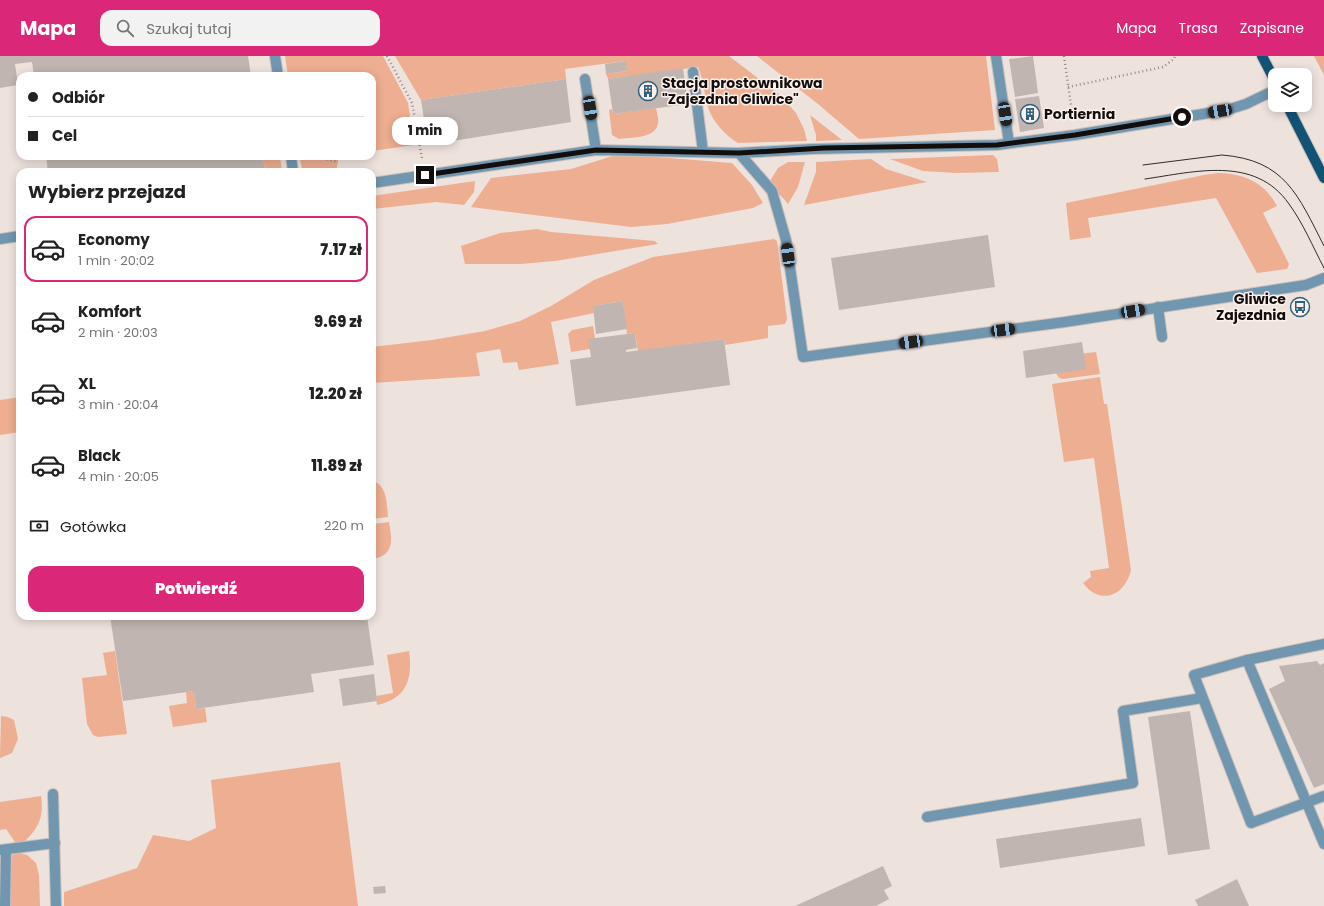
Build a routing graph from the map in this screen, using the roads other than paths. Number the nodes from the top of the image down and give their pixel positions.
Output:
1 (275, 56) edge
2 (996, 56) edge
3 (1262, 56) edge
4 (1268, 68) edge
5 (277, 72) edge
6 (692, 72) dead end
7 (585, 79) dead end
8 (1268, 93) edge
9 (1291, 112) edge
10 (1009, 144) junction
11 (596, 150) junction
12 (703, 152) junction
13 (739, 153) junction
14 (1324, 178) edge
15 (376, 182) edge
16 (16, 237) edge
17 (0, 239) edge
18 (1324, 278) edge
19 (1158, 307) junction
20 (1162, 337) dead end
21 (1324, 644) edge
22 (1247, 660) junction
23 (1202, 698) junction
24 (53, 794) dead end
25 (1324, 796) edge
26 (1307, 803) junction
27 (926, 817) dead end
28 (55, 843) junction
29 (1324, 844) edge
30 (3, 850) edge
31 (6, 906) edge
32 (56, 906) edge

1 - 5 lane
2 - 10 lane
3 - 4 main road
6 - 12 lane
7 - 11 lane
8 - 10 lane
9 - 14 main road
10 - 13 lane
11 - 12 lane
11 - 15 lane
12 - 13 lane
13 - 19 lane
16 - 17 lane
18 - 19 lane
19 - 20 lane
21 - 22 lane
22 - 23 lane
22 - 26 lane
23 - 26 lane
23 - 27 lane
24 - 28 lane
25 - 26 lane
26 - 29 lane
28 - 30 lane
28 - 32 lane
30 - 31 lane

